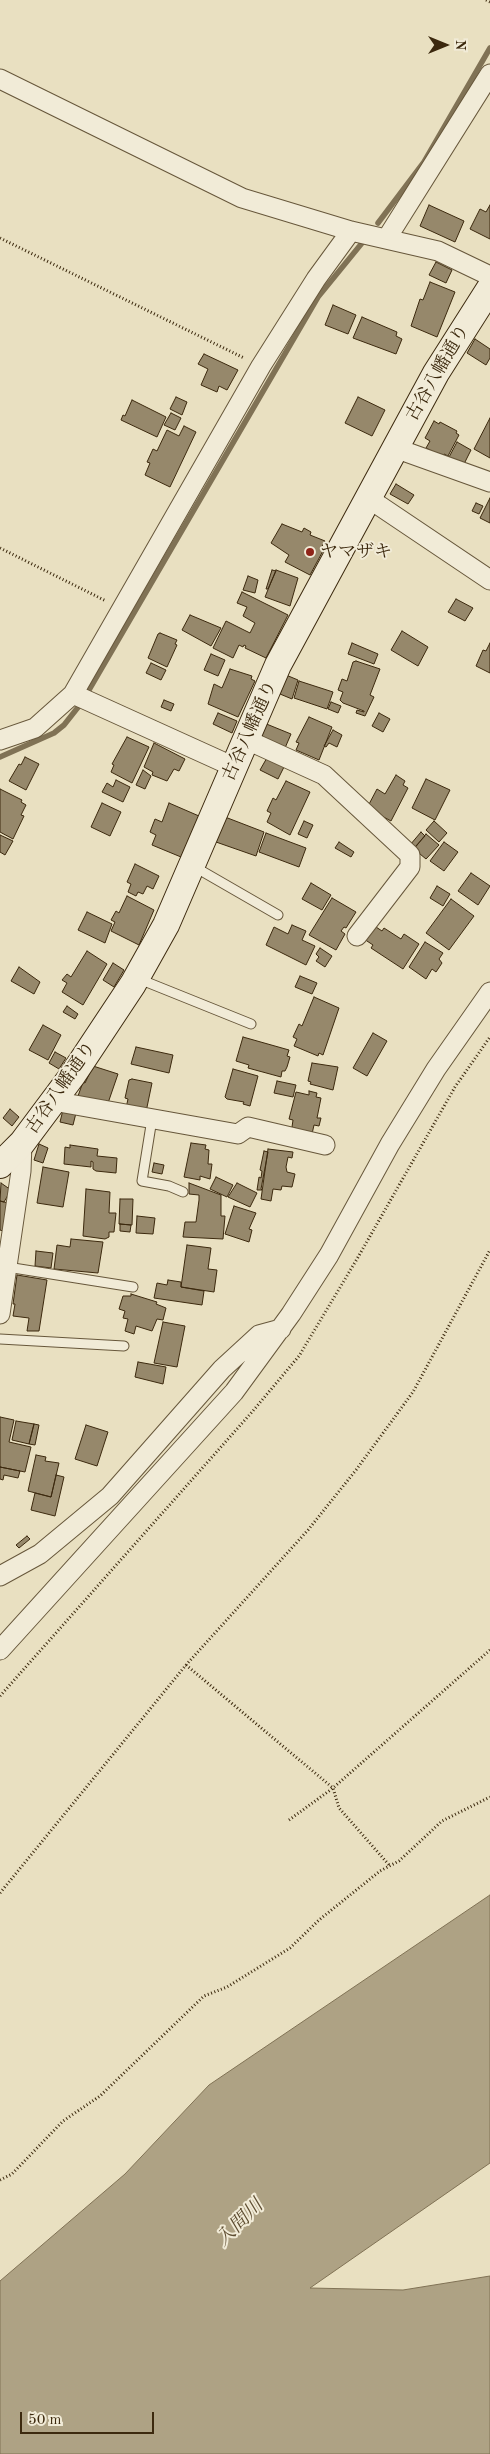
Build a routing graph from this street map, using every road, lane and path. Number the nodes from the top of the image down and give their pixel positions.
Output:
1 (486, 0) edge
2 (490, 2) edge
3 (490, 74) edge
4 (0, 79) edge
5 (351, 231) junction
6 (0, 238) edge
7 (387, 238) junction
8 (490, 276) edge
9 (486, 302) edge
10 (261, 366) junction
11 (395, 448) junction
12 (490, 482) edge
13 (368, 498) junction
14 (0, 548) edge
15 (490, 580) edge
16 (122, 609) junction
17 (73, 694) junction
18 (245, 739) junction
19 (0, 740) edge
20 (234, 766) junction
21 (191, 865) junction
22 (278, 915) dead end
23 (357, 936) dead end
24 (136, 978) junction
25 (490, 992) edge
26 (251, 1024) dead end
27 (53, 1101) junction
28 (152, 1119) junction
29 (22, 1143) junction
30 (325, 1145) dead end
31 (0, 1165) edge
32 (183, 1192) dead end
33 (490, 1250) edge
34 (7, 1267) junction
35 (133, 1287) dead end
36 (0, 1314) edge
37 (280, 1329) junction
38 (0, 1339) edge
39 (124, 1346) dead end
40 (0, 1576) edge
41 (0, 1650) edge
42 (490, 1650) edge
43 (186, 1665) junction
44 (333, 1788) junction
45 (490, 1797) edge
46 (288, 1820) dead end
47 (390, 1866) junction
48 (0, 1894) edge
49 (0, 2180) edge

1 - 2 path
3 - 7 street
4 - 5 street
5 - 7 street
5 - 10 street
6 - 10 path
7 - 8 street
9 - 11 street, 古谷八幡通り
10 - 16 street
11 - 12 street
11 - 13 street, 古谷八幡通り
13 - 15 street
13 - 18 street, 古谷八幡通り
14 - 16 path
16 - 17 street
17 - 19 street
17 - 20 street
18 - 20 street, 古谷八幡通り
18 - 23 street
20 - 21 street, 古谷八幡通り
21 - 22 lane
21 - 24 street, 古谷八幡通り
24 - 26 lane
24 - 27 street, 古谷八幡通り
25 - 37 street
27 - 28 street
27 - 29 street, 古谷八幡通り
28 - 30 street
28 - 32 lane
29 - 31 street, 古谷八幡通り
29 - 34 street
33 - 43 path
34 - 35 lane
34 - 36 street
37 - 40 street
37 - 41 street
38 - 39 lane
42 - 44 path
43 - 44 path
43 - 48 path
44 - 46 path
44 - 47 path
45 - 47 path
47 - 49 path

